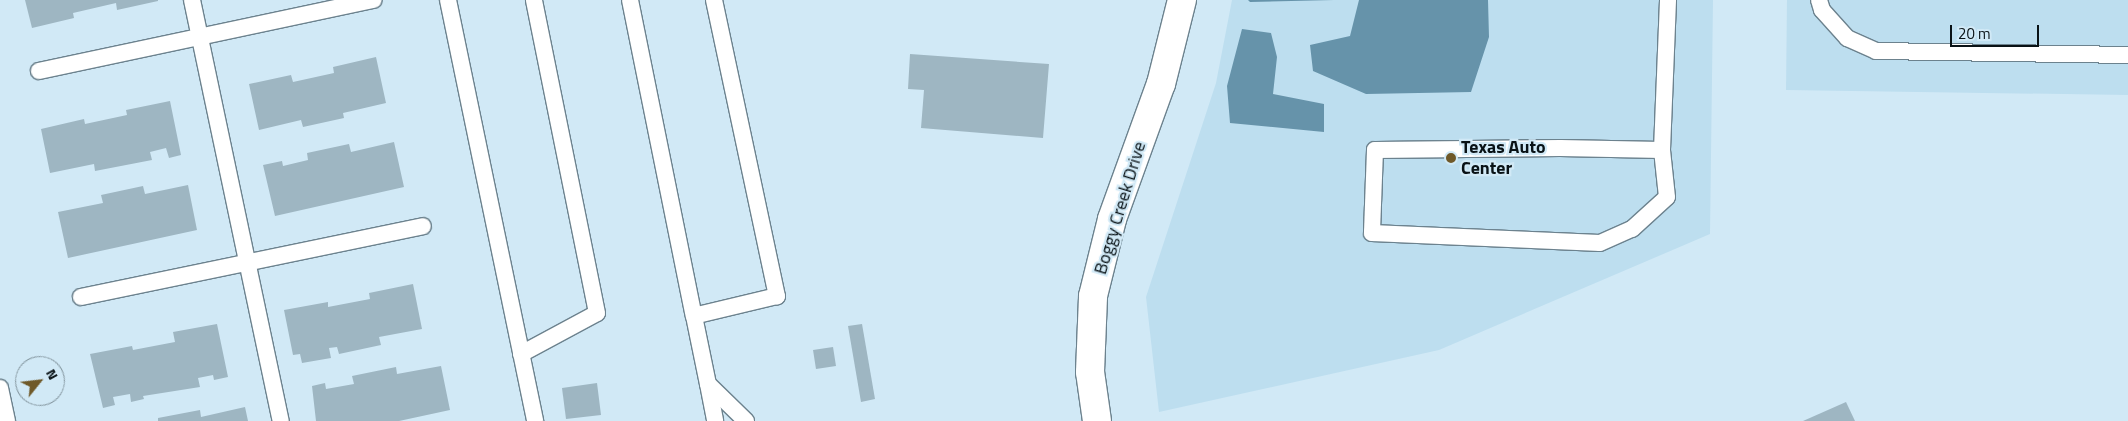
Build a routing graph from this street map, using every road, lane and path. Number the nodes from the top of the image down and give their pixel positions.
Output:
1 (192, 0) edge
2 (374, 0) edge
3 (448, 0) edge
4 (534, 0) edge
5 (630, 0) edge
6 (714, 0) edge
7 (1182, 0) edge
8 (1668, 0) edge
9 (1819, 0) edge
10 (200, 37) junction
11 (2128, 55) edge
12 (39, 71) dead end
13 (1662, 150) junction
14 (423, 226) dead end
15 (247, 262) junction
16 (81, 297) dead end
17 (694, 316) junction
18 (521, 354) junction
19 (708, 384) junction
20 (0, 388) edge
21 (7, 421) edge
22 (281, 421) edge
23 (535, 421) edge
24 (715, 421) edge
25 (746, 421) edge
26 (1097, 421) edge

1 - 10 lane
2 - 10 lane
3 - 18 lane
4 - 18 lane
5 - 17 lane
6 - 17 lane
7 - 26 street, Boggy Creek Drive
8 - 13 lane
9 - 11 lane
10 - 12 lane
10 - 15 lane
13 - 13 lane
14 - 15 lane
15 - 16 lane
15 - 22 lane
17 - 19 lane
18 - 23 lane
19 - 24 lane
19 - 25 lane
20 - 21 lane

